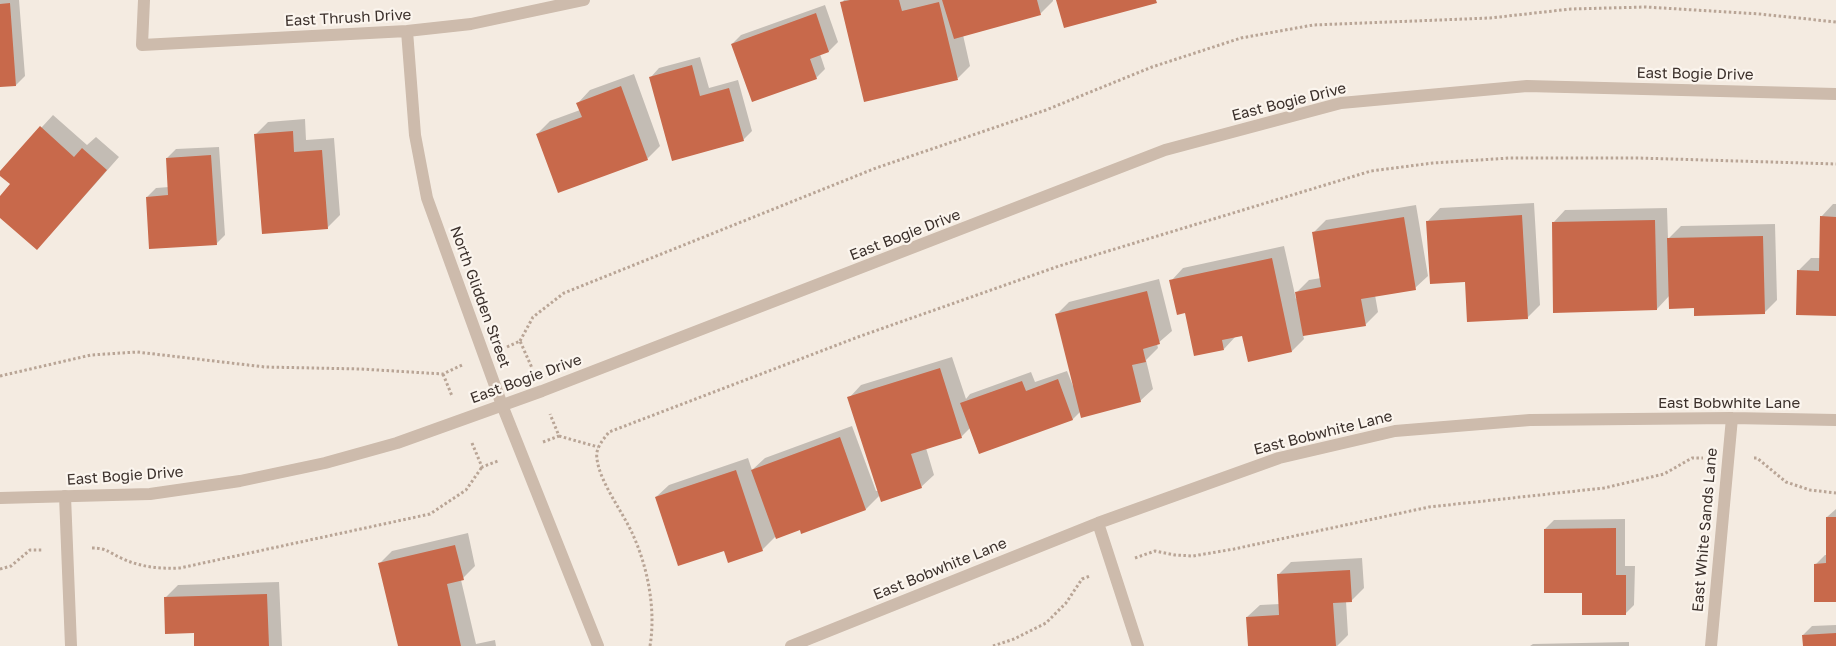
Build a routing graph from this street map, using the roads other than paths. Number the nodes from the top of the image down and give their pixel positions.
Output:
1 (144, 0) edge
2 (584, 0) edge
3 (407, 31) junction
4 (1836, 94) edge
5 (502, 405) junction
6 (1732, 418) junction
7 (1836, 420) edge
8 (66, 496) junction
9 (0, 498) edge
10 (1098, 523) junction
11 (71, 646) edge
12 (598, 646) edge
13 (791, 646) edge
14 (1138, 646) edge
15 (1711, 646) edge

1 - 3 street, East Thrush Drive
2 - 3 street, East Thrush Drive
3 - 5 street, North Glidden Street
4 - 5 street, East Bogie Drive
5 - 8 street, East Bogie Drive
5 - 12 street, North Glidden Street
6 - 7 street, East Bobwhite Lane
6 - 10 street, East Bobwhite Lane
6 - 15 street, East White Sands Lane
8 - 9 street, East Bogie Drive
8 - 11 street
10 - 13 street, East Bobwhite Lane
10 - 14 street

